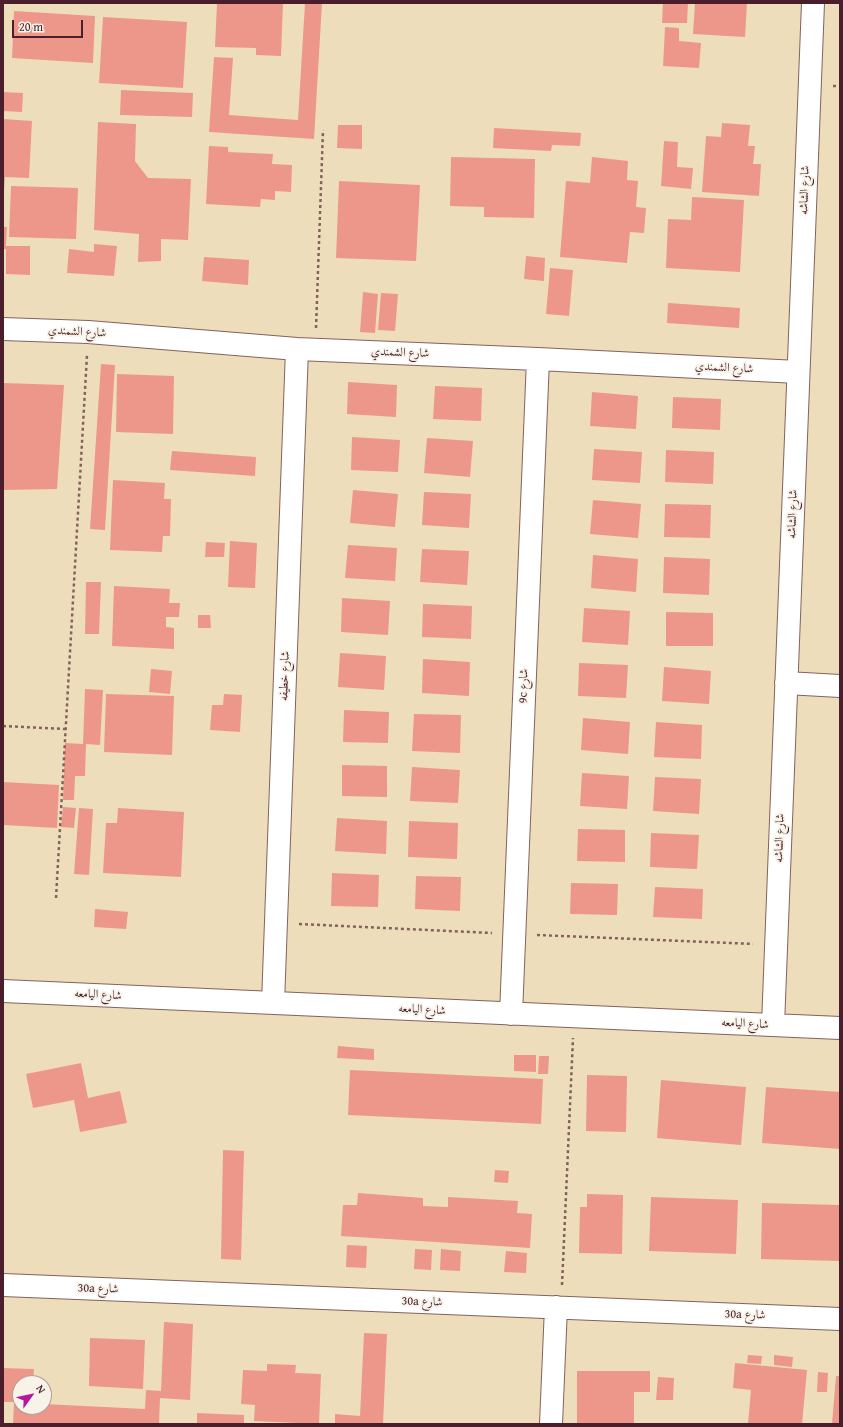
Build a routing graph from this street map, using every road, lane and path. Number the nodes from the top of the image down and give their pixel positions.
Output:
1 (813, 3) edge
2 (323, 130) dead end
3 (3, 328) edge
4 (88, 332) junction
5 (306, 350) junction
6 (538, 359) junction
7 (798, 372) junction
8 (786, 683) junction
9 (840, 686) edge
10 (3, 726) edge
11 (65, 729) junction
12 (56, 898) dead end
13 (3, 991) edge
14 (273, 1003) junction
15 (511, 1014) junction
16 (574, 1016) junction
17 (773, 1026) junction
18 (840, 1028) edge
19 (3, 1285) edge
20 (559, 1308) junction
21 (840, 1319) edge
22 (551, 1424) edge

1 - 7 street, شارع الشاشه
2 - 5 path
3 - 4 street, شارع الشمندي
4 - 5 street, شارع الشمندي
4 - 11 path
5 - 6 street, شارع الشمندي
5 - 14 street, شارع خطيفه
6 - 7 street, شارع الشمندي
6 - 15 street, 9c شارع
7 - 8 street, شارع الشاشه
8 - 9 street
8 - 17 street, شارع الشاشه
10 - 11 path
11 - 12 path
13 - 14 street, شارع اليامعه
14 - 15 street, شارع اليامعه
15 - 16 street, شارع اليامعه
16 - 17 street, شارع اليامعه
16 - 20 path
17 - 18 street, شارع اليامعه
19 - 20 street, 30a شارع
20 - 21 street, 30a شارع
20 - 22 street

